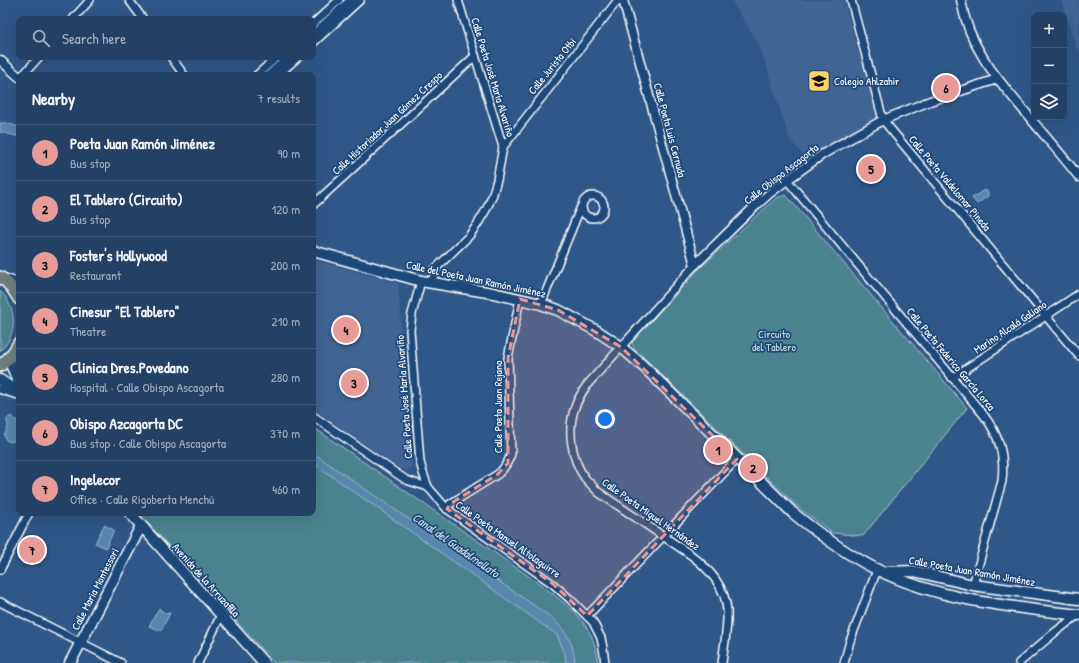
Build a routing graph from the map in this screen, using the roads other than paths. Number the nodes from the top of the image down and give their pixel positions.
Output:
1 (90, 0) edge
2 (129, 0) edge
3 (339, 0) edge
4 (351, 0) edge
5 (360, 0) edge
6 (458, 0) edge
7 (618, 0) edge
8 (623, 0) edge
9 (851, 0) edge
10 (961, 0) edge
11 (76, 16) edge
12 (141, 16) edge
13 (316, 21) edge
14 (316, 32) edge
15 (316, 40) edge
16 (475, 56) junction
17 (0, 60) edge
18 (36, 60) edge
19 (173, 60) edge
20 (273, 60) edge
21 (286, 60) edge
22 (295, 60) edge
23 (26, 72) edge
24 (182, 72) edge
25 (260, 72) edge
26 (272, 72) edge
27 (281, 72) edge
28 (16, 74) edge
29 (997, 79) junction
30 (883, 120) junction
31 (503, 147) junction
32 (1078, 175) edge
33 (787, 180) junction
34 (316, 202) edge
35 (581, 207) dead end
36 (316, 252) edge
37 (695, 265) junction
38 (2, 278) edge
39 (421, 281) junction
40 (16, 283) edge
41 (432, 283) junction
42 (16, 294) edge
43 (1079, 294) edge
44 (520, 298) junction
45 (541, 304) junction
46 (1045, 316) junction
47 (621, 347) junction
48 (16, 351) edge
49 (1079, 356) edge
50 (10, 359) junction
51 (0, 366) edge
52 (16, 376) edge
53 (952, 378) junction
54 (0, 380) edge
55 (0, 389) edge
56 (16, 392) edge
57 (16, 393) edge
58 (316, 418) edge
59 (737, 459) junction
60 (428, 487) junction
61 (446, 509) junction
62 (27, 516) edge
63 (133, 516) edge
64 (141, 526) junction
65 (664, 536) junction
66 (0, 570) edge
67 (877, 570) junction
68 (973, 585) junction
69 (1079, 599) edge
70 (0, 602) edge
71 (222, 615) junction
72 (1079, 615) edge
73 (587, 616) junction
74 (80, 643) junction
75 (70, 663) edge
76 (121, 663) edge
77 (198, 663) edge
78 (264, 663) edge
79 (605, 663) edge
80 (722, 663) edge
81 (844, 663) edge
82 (1020, 663) edge

1 - 11 street
2 - 12 street
3 - 13 street
4 - 14 street
5 - 15 street
6 - 16 street, Calle Poeta José María Alvariño
7 - 31 street, Calle Jurista Otbi
8 - 37 street, Calle Poeta Luis Cernuda
9 - 30 street, Calle Poeta Valdelomar Pineda
10 - 29 street
16 - 31 street, Calle Poeta José María Alvariño
16 - 34 street, Calle Historiador Juan Gómez Crespo
17 - 28 street
18 - 23 street
19 - 24 street
20 - 25 street
21 - 26 street
22 - 27 street
29 - 30 street, Calle Obispo Ascagorta
29 - 32 street
30 - 33 street, Calle Obispo Ascagorta
30 - 46 street, Calle Poeta Valdelomar Pineda
31 - 41 street, Calle Poeta José María Alvariño
33 - 37 street, Calle Obispo Ascagorta
33 - 53 street, Calle Poeta Federico García Lorca
35 - 45 street
36 - 39 main road, Calle del Poeta Juan Ramón Jiménez
37 - 47 street, Calle Obispo Ascagorta
38 - 40 main road
38 - 42 highway
39 - 41 main road, Calle del Poeta Juan Ramón Jiménez
39 - 60 street, Calle Poeta José María Alvariño
41 - 44 main road, Calle del Poeta Juan Ramón Jiménez
43 - 46 street, Marino Alcalá Galiano
44 - 45 main road, Calle del Poeta Juan Ramón Jiménez
44 - 61 street, Calle Poeta Juan Rejano
45 - 47 main road, Calle del Poeta Juan Ramón Jiménez
46 - 49 street, Calle Poeta Valdelomar Pineda
46 - 53 street, Marino Alcalá Galiano
47 - 59 main road, Calle del Poeta Juan Ramón Jiménez
47 - 65 street, Calle Poeta Miguel Hernández
48 - 50 highway
50 - 51 highway
50 - 52 main road
53 - 68 street, Calle Poeta Federico García Lorca
54 - 56 main road
55 - 57 street
58 - 60 street
59 - 65 street
59 - 67 main road, Calle del Poeta Juan Ramón Jiménez
60 - 61 street, Calle Poeta Manuel Altolaguirre
61 - 73 street, Calle Poeta Manuel Altolaguirre
62 - 66 street
63 - 64 main road, Avenida de la Arruzafilla
64 - 71 main road, Avenida de la Arruzafilla
64 - 74 main road, Calle María Montessori
65 - 73 street
65 - 80 street, Calle Poeta Miguel Hernández
67 - 68 main road, Calle Poeta Juan Ramón Jiménez
67 - 72 main road, Calle Poeta Juan Ramón Jiménez
67 - 81 street
68 - 69 main road, Calle Poeta Juan Ramón Jiménez
70 - 74 street
71 - 77 street
71 - 78 main road, Avenida de la Arruzafilla
72 - 82 street
73 - 79 street, Calle Poeta Manuel Altolaguirre
74 - 75 main road, Calle María Montessori
74 - 76 street

